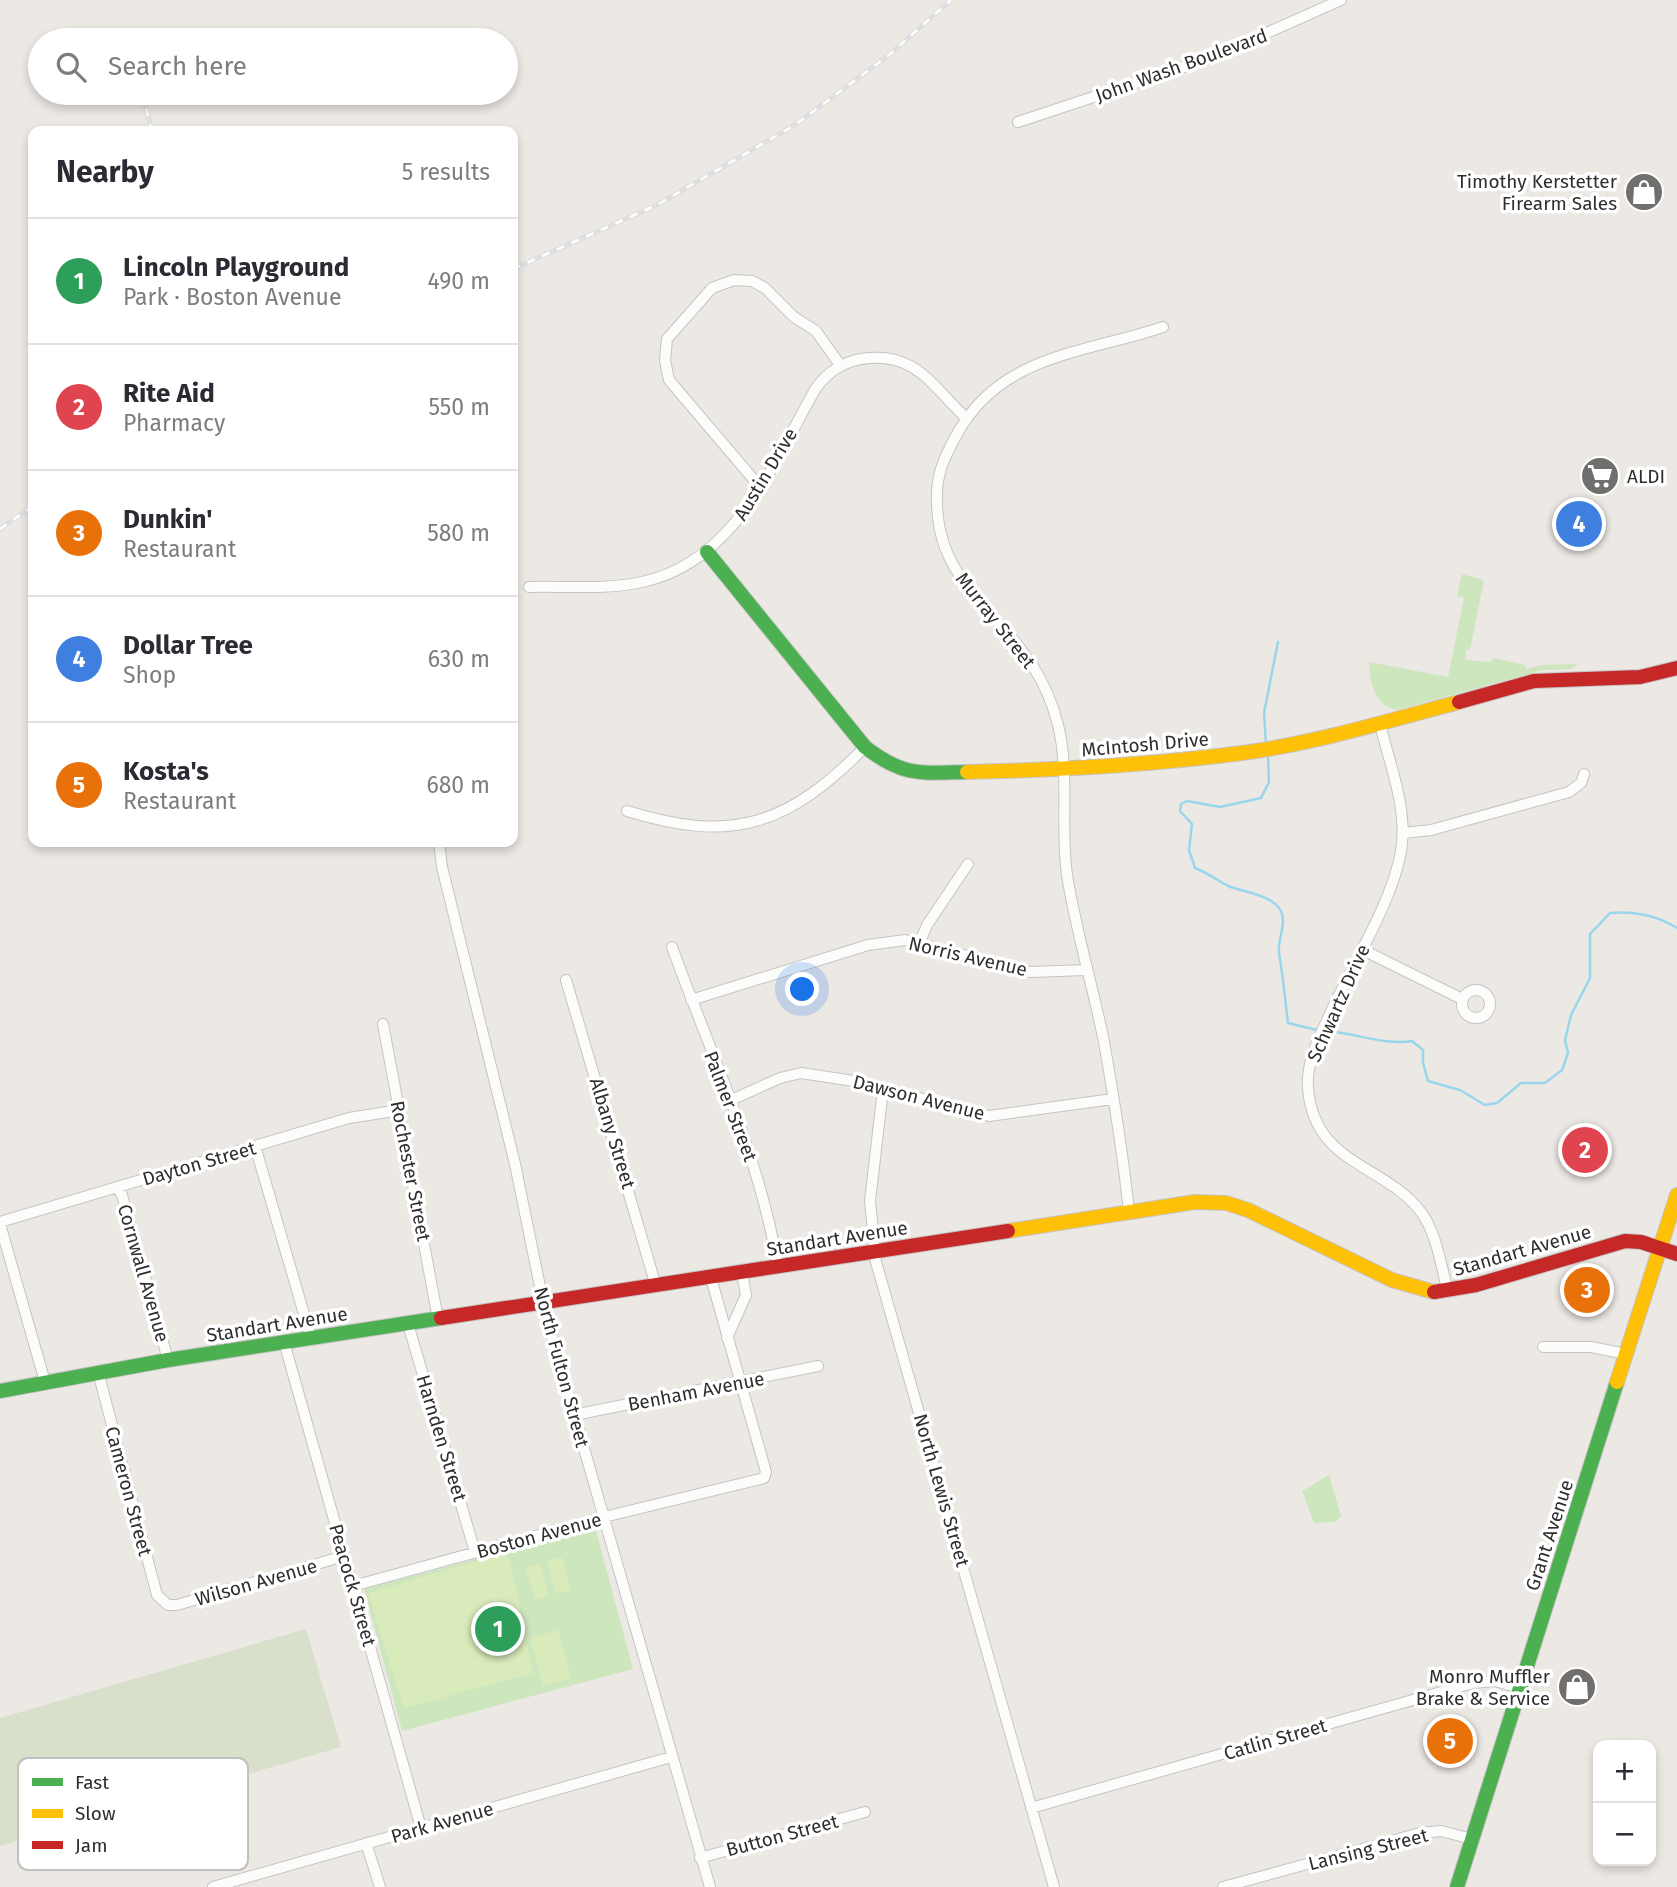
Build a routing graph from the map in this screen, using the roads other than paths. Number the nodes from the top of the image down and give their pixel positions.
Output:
1 (1341, 0) edge
2 (1018, 122) dead end
3 (1163, 327) dead end
4 (840, 365) junction
5 (966, 418) junction
6 (760, 487) junction
7 (707, 552) junction
8 (529, 586) dead end
9 (1677, 668) edge
10 (1380, 724) junction
11 (865, 747) junction
12 (1062, 770) junction
13 (1584, 774) dead end
14 (627, 811) dead end
15 (1403, 833) junction
16 (440, 847) edge
17 (968, 864) dead end
18 (920, 942) junction
19 (672, 947) dead end
20 (1361, 948) junction
21 (1086, 970) junction
22 (566, 980) dead end
23 (1462, 999) dead end
24 (691, 1000) junction
25 (383, 1024) dead end
26 (883, 1089) junction
27 (1113, 1099) junction
28 (729, 1101) junction
29 (400, 1110) junction
30 (255, 1146) junction
31 (117, 1187) junction
32 (1677, 1195) edge
33 (1129, 1212) junction
34 (0, 1223) edge
35 (1660, 1247) junction
36 (875, 1251) junction
37 (1677, 1254) edge
38 (778, 1267) junction
39 (742, 1273) junction
40 (711, 1278) junction
41 (656, 1286) junction
42 (1448, 1292) junction
43 (543, 1303) junction
44 (438, 1319) junction
45 (408, 1324) junction
46 (311, 1338) junction
47 (727, 1338) junction
48 (284, 1342) junction
49 (1543, 1347) dead end
50 (1626, 1354) junction
51 (168, 1360) junction
52 (818, 1366) dead end
53 (98, 1372) junction
54 (45, 1382) junction
55 (740, 1382) junction
56 (0, 1391) edge
57 (574, 1415) junction
58 (604, 1517) junction
59 (475, 1552) junction
60 (344, 1556) junction
61 (353, 1586) junction
62 (168, 1605) joint
63 (1520, 1688) junction
64 (671, 1757) junction
65 (1031, 1808) junction
66 (865, 1812) dead end
67 (421, 1828) junction
68 (1472, 1839) junction
69 (366, 1843) junction
70 (700, 1858) junction
71 (213, 1887) edge
72 (380, 1887) edge
73 (710, 1887) edge
74 (1054, 1887) edge
75 (1223, 1887) edge
76 (1457, 1887) edge

1 - 2 street, John Wash Boulevard
3 - 5 street, Murray Street
4 - 5 street
4 - 6 street, Austin Drive
4 - 6 street
5 - 12 street, Murray Street
6 - 7 street, Austin Drive
7 - 8 street, Austin Drive
7 - 11 main road, McIntosh Drive
9 - 10 main road, McIntosh Drive
10 - 12 main road, McIntosh Drive
10 - 15 street, Schwartz Drive
11 - 12 main road, McIntosh Drive
11 - 14 street
12 - 21 street, Murray Street
13 - 15 street
15 - 20 street, Schwartz Drive
16 - 43 street, North Fulton Street
17 - 18 street
18 - 21 street, Norris Avenue
18 - 24 street, Norris Avenue
19 - 24 street, Palmer Street
20 - 23 street
20 - 42 street, Schwartz Drive
21 - 27 street, Murray Street
22 - 41 street, Albany Street
24 - 28 street, Palmer Street
25 - 29 street, Rochester Street
26 - 27 street, Dawson Avenue
26 - 28 street, Dawson Avenue
26 - 36 street, North Lewis Street
27 - 33 street, Murray Street
28 - 38 street, Palmer Street
29 - 30 street, Dayton Street
29 - 44 street, Rochester Street
30 - 31 street, Dayton Street
30 - 46 street
31 - 34 street, Dayton Street
31 - 51 street, Cornwall Avenue
32 - 35 main road, Grant Avenue
33 - 36 main road, Standart Avenue
33 - 42 main road, Standart Avenue
34 - 54 street
35 - 37 main road, Standart Avenue
35 - 42 main road, Standart Avenue
35 - 50 main road, Grant Avenue
36 - 38 main road, Standart Avenue
36 - 65 street, North Lewis Street
38 - 39 main road, Standart Avenue
39 - 40 main road, Standart Avenue
39 - 47 street
40 - 41 main road, Standart Avenue
40 - 47 street
41 - 43 main road, Standart Avenue
43 - 44 main road, Standart Avenue
43 - 57 street, North Fulton Street
44 - 45 main road, Standart Avenue
45 - 46 main road, Standart Avenue
45 - 59 street, Harnden Street
46 - 48 main road, Standart Avenue
47 - 55 street
48 - 51 main road, Standart Avenue
48 - 60 street, Peacock Street
49 - 50 street
50 - 63 main road, Grant Avenue
51 - 53 main road, Standart Avenue
52 - 55 street, Benham Avenue
53 - 54 main road, Standart Avenue
53 - 62 street, Cameron Street
54 - 56 main road, Standart Avenue
55 - 57 street, Benham Avenue
55 - 58 street, Boston Avenue
57 - 58 street, North Fulton Street
58 - 59 street, Boston Avenue
58 - 64 street, North Fulton Street
59 - 61 street, Boston Avenue
60 - 61 street, Peacock Street
60 - 62 street, Wilson Avenue
61 - 67 street, Peacock Street
63 - 65 street, Catlin Street
63 - 68 main road, Grant Avenue
64 - 67 street, Park Avenue
64 - 70 street, North Fulton Street
65 - 74 street, North Lewis Street
66 - 70 street, Button Street
67 - 69 street, Park Avenue
68 - 75 street, Lansing Street
68 - 76 main road, Grant Avenue
69 - 71 street, Park Avenue
69 - 72 street
70 - 73 street, North Fulton Street

